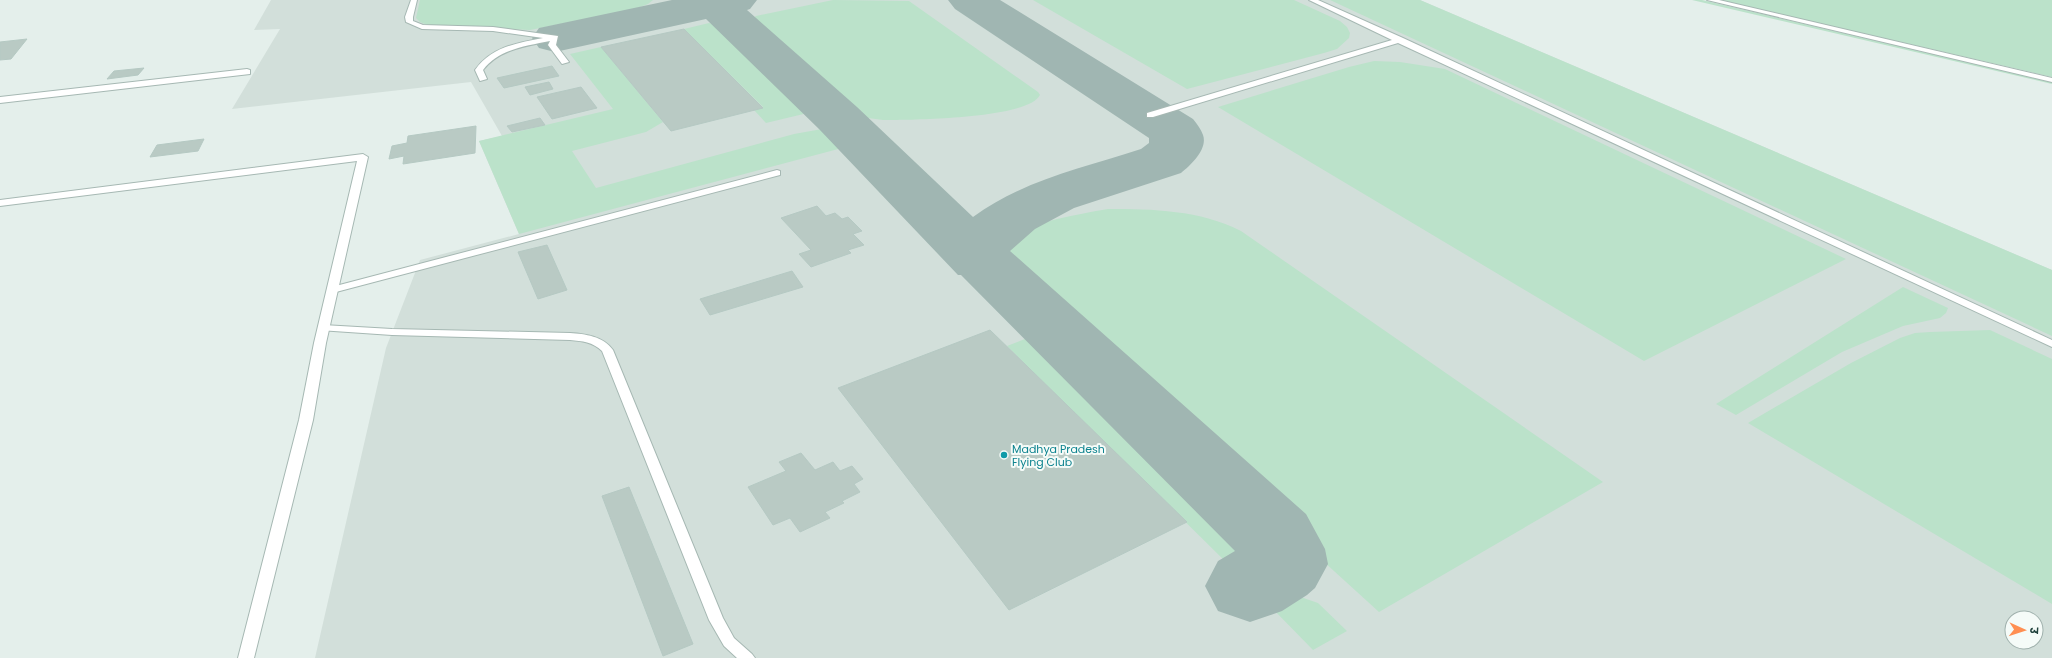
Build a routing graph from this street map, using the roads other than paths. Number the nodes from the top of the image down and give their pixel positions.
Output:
1 (414, 0) edge
2 (1312, 0) edge
3 (1710, 0) edge
4 (555, 38) junction
5 (1400, 40) junction
6 (564, 62) dead end
7 (247, 72) dead end
8 (483, 79) dead end
9 (2052, 80) edge
10 (0, 100) edge
11 (1150, 115) dead end
12 (777, 173) dead end
13 (0, 203) edge
14 (332, 290) junction
15 (323, 328) junction
16 (2052, 344) edge
17 (246, 658) edge
18 (746, 658) edge

1 - 4 lane
2 - 5 lane
3 - 9 lane
4 - 6 lane
4 - 8 lane
5 - 11 lane
5 - 16 lane
7 - 10 street
12 - 14 lane
13 - 14 street
14 - 15 street
15 - 17 street
15 - 18 lane

